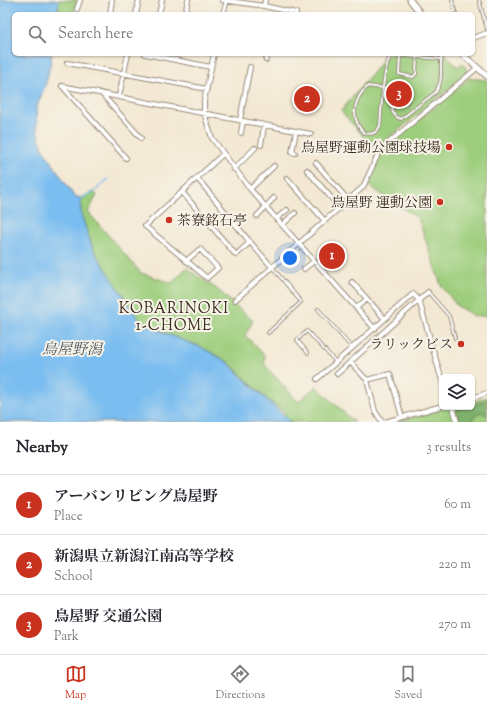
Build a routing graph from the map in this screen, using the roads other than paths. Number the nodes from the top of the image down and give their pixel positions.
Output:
1 (80, 0) edge
2 (112, 0) edge
3 (139, 0) edge
4 (162, 0) edge
5 (188, 0) edge
6 (225, 0) edge
7 (265, 0) edge
8 (410, 0) edge
9 (452, 0) edge
10 (479, 0) edge
11 (264, 6) junction
12 (77, 9) dead end
13 (277, 9) junction
14 (110, 12) edge
15 (136, 12) edge
16 (159, 12) edge
17 (185, 12) edge
18 (224, 12) edge
19 (276, 12) edge
20 (291, 12) edge
21 (419, 12) edge
22 (455, 12) edge
23 (487, 29) edge
24 (487, 33) edge
25 (475, 37) edge
26 (128, 56) edge
27 (154, 56) edge
28 (214, 56) edge
29 (267, 56) edge
30 (390, 56) edge
31 (400, 56) edge
32 (417, 56) edge
33 (423, 56) edge
34 (441, 56) edge
35 (464, 56) edge
36 (442, 59) junction
37 (266, 60) dead end
38 (67, 62) dead end
39 (250, 67) dead end
40 (211, 68) junction
41 (477, 68) junction
42 (124, 74) junction
43 (487, 76) edge
44 (384, 88) junction
45 (207, 89) junction
46 (101, 93) junction
47 (119, 96) junction
48 (204, 112) junction
49 (241, 121) junction
50 (264, 126) junction
51 (296, 131) junction
52 (241, 133) dead end
53 (311, 134) dead end
54 (141, 138) dead end
55 (262, 145) dead end
56 (255, 148) dead end
57 (295, 153) dead end
58 (223, 154) junction
59 (126, 158) dead end
60 (316, 163) dead end
61 (274, 166) dead end
62 (234, 169) junction
63 (307, 170) dead end
64 (197, 178) junction
65 (287, 178) dead end
66 (250, 189) junction
67 (182, 192) junction
68 (274, 198) dead end
69 (348, 200) junction
70 (266, 206) junction
71 (340, 208) junction
72 (287, 210) dead end
73 (295, 213) dead end
74 (256, 216) dead end
75 (276, 219) junction
76 (324, 220) junction
77 (282, 225) junction
78 (250, 242) junction
79 (298, 244) junction
80 (186, 261) junction
81 (314, 262) junction
82 (272, 267) junction
83 (304, 269) dead end
84 (352, 282) dead end
85 (428, 292) joint
86 (367, 299) junction
87 (235, 300) dead end
88 (419, 300) junction
89 (318, 308) dead end
90 (356, 308) junction
91 (385, 319) junction
92 (374, 329) junction
93 (268, 333) dead end
94 (455, 338) dead end
95 (352, 348) junction
96 (308, 353) dead end
97 (336, 362) junction
98 (350, 362) junction
99 (337, 374) dead end
100 (440, 374) edge
101 (317, 379) dead end
102 (367, 380) junction
103 (487, 393) edge
104 (475, 397) edge
105 (439, 407) edge
106 (455, 410) edge
107 (402, 417) junction
108 (383, 422) edge
109 (458, 422) edge

1 - 12 street
2 - 14 street
3 - 15 street
4 - 16 street
5 - 17 street
6 - 11 street
6 - 18 street
7 - 11 street
8 - 21 street
9 - 22 lane
10 - 23 lane
11 - 13 street
13 - 19 street
13 - 20 street
24 - 25 street
26 - 42 street
27 - 40 street
28 - 40 street
29 - 37 street
30 - 44 lane
31 - 32 lane
33 - 36 lane
34 - 36 lane
35 - 41 street
36 - 44 lane
38 - 42 street
39 - 49 street
40 - 45 street
41 - 43 street
41 - 69 street
42 - 45 street
42 - 47 street
44 - 44 lane
45 - 48 street
46 - 47 street
46 - 54 street
46 - 59 street
47 - 48 street
48 - 49 street
48 - 58 street
49 - 50 street
49 - 52 street
50 - 51 street
50 - 55 street
51 - 53 street
51 - 57 street
56 - 62 street
58 - 62 street
58 - 64 street
60 - 69 street
61 - 66 street
62 - 66 street
63 - 71 street
64 - 67 street
64 - 78 street
65 - 76 street
66 - 70 street
67 - 78 street
67 - 80 street
68 - 70 street
69 - 71 street
70 - 74 street
70 - 75 street
71 - 76 street
72 - 75 street
73 - 77 street
75 - 77 street
76 - 79 street
77 - 79 street
78 - 82 street
79 - 81 street
79 - 82 street
80 - 80 street
81 - 83 street
81 - 90 street
82 - 87 street
82 - 93 lane
84 - 86 street
85 - 88 street
85 - 94 lane
86 - 90 street
86 - 91 street
88 - 91 street
88 - 98 street
88 - 100 street
89 - 95 lane
90 - 92 street
91 - 92 street
92 - 95 street
95 - 97 street
96 - 97 lane
97 - 101 street
98 - 99 street
98 - 102 street
102 - 107 street
102 - 108 street
103 - 104 street
105 - 107 street
106 - 109 street
107 - 108 street

